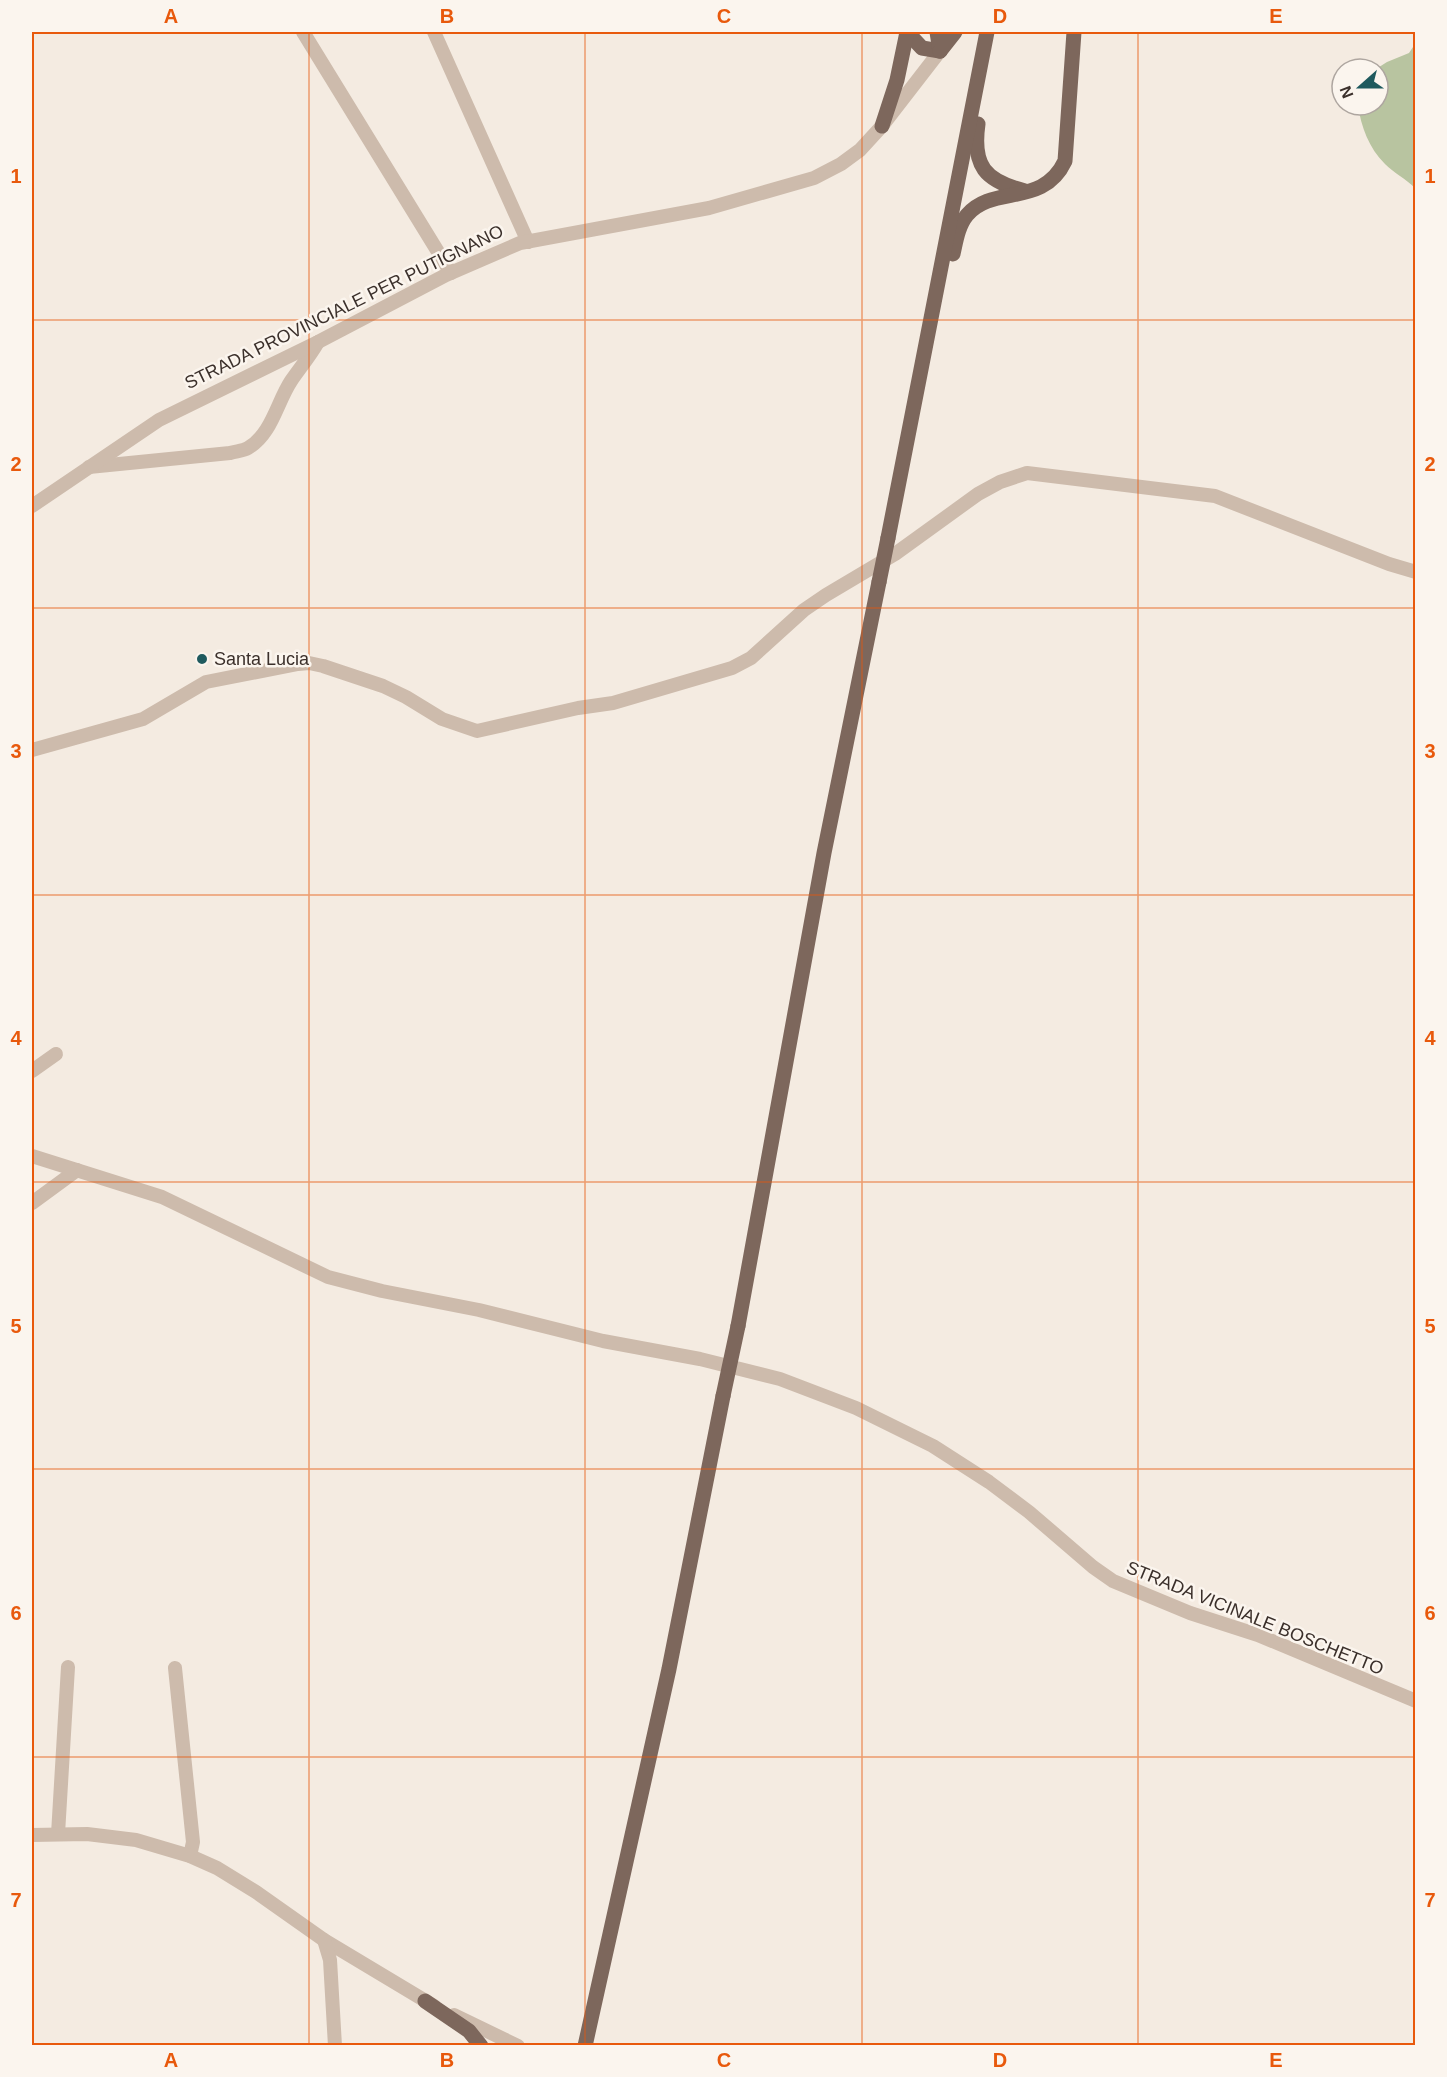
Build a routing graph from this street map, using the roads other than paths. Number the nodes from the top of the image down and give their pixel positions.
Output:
1 (303, 32) edge
2 (434, 32) edge
3 (907, 32) edge
4 (937, 32) edge
5 (955, 32) edge
6 (987, 32) edge
7 (1074, 32) edge
8 (940, 51) junction
9 (979, 80) junction
10 (882, 126) junction
11 (1028, 192) junction
12 (528, 242) junction
13 (450, 273) junction
14 (939, 280) junction
15 (318, 342) junction
16 (87, 467) junction
17 (32, 506) edge
18 (1416, 572) edge
19 (32, 750) edge
20 (56, 1054) dead end
21 (32, 1071) edge
22 (32, 1156) edge
23 (77, 1170) junction
24 (32, 1203) edge
25 (68, 1667) dead end
26 (175, 1668) dead end
27 (1416, 1701) edge
28 (58, 1834) junction
29 (32, 1835) edge
30 (190, 1856) junction
31 (324, 1940) junction
32 (425, 2001) junction
33 (335, 2046) edge
34 (481, 2046) edge
35 (518, 2046) edge
36 (585, 2046) edge

1 - 13 street
2 - 12 street
3 - 8 main road
3 - 10 main road
4 - 8 main road
5 - 8 main road, STRADA PROVINCIALE PER PUTIGNANO
6 - 9 main road
7 - 11 main road
8 - 10 street, STRADA PROVINCIALE PER PUTIGNANO
9 - 11 main road
9 - 14 main road
10 - 12 street, STRADA PROVINCIALE PER PUTIGNANO
11 - 14 main road
12 - 13 street, STRADA PROVINCIALE PER PUTIGNANO
13 - 15 street, STRADA PROVINCIALE PER PUTIGNANO
14 - 36 main road, bridge
15 - 16 street, STRADA PROVINCIALE PER PUTIGNANO
15 - 16 street
16 - 17 street, STRADA PROVINCIALE PER PUTIGNANO
18 - 19 street
20 - 21 street
22 - 23 street, STRADA VICINALE BOSCHETTO
23 - 24 street
23 - 27 street, STRADA VICINALE BOSCHETTO
25 - 28 street
26 - 30 street
28 - 29 street
28 - 30 street
30 - 31 street
31 - 32 street
31 - 33 street
32 - 34 main road
32 - 35 street

